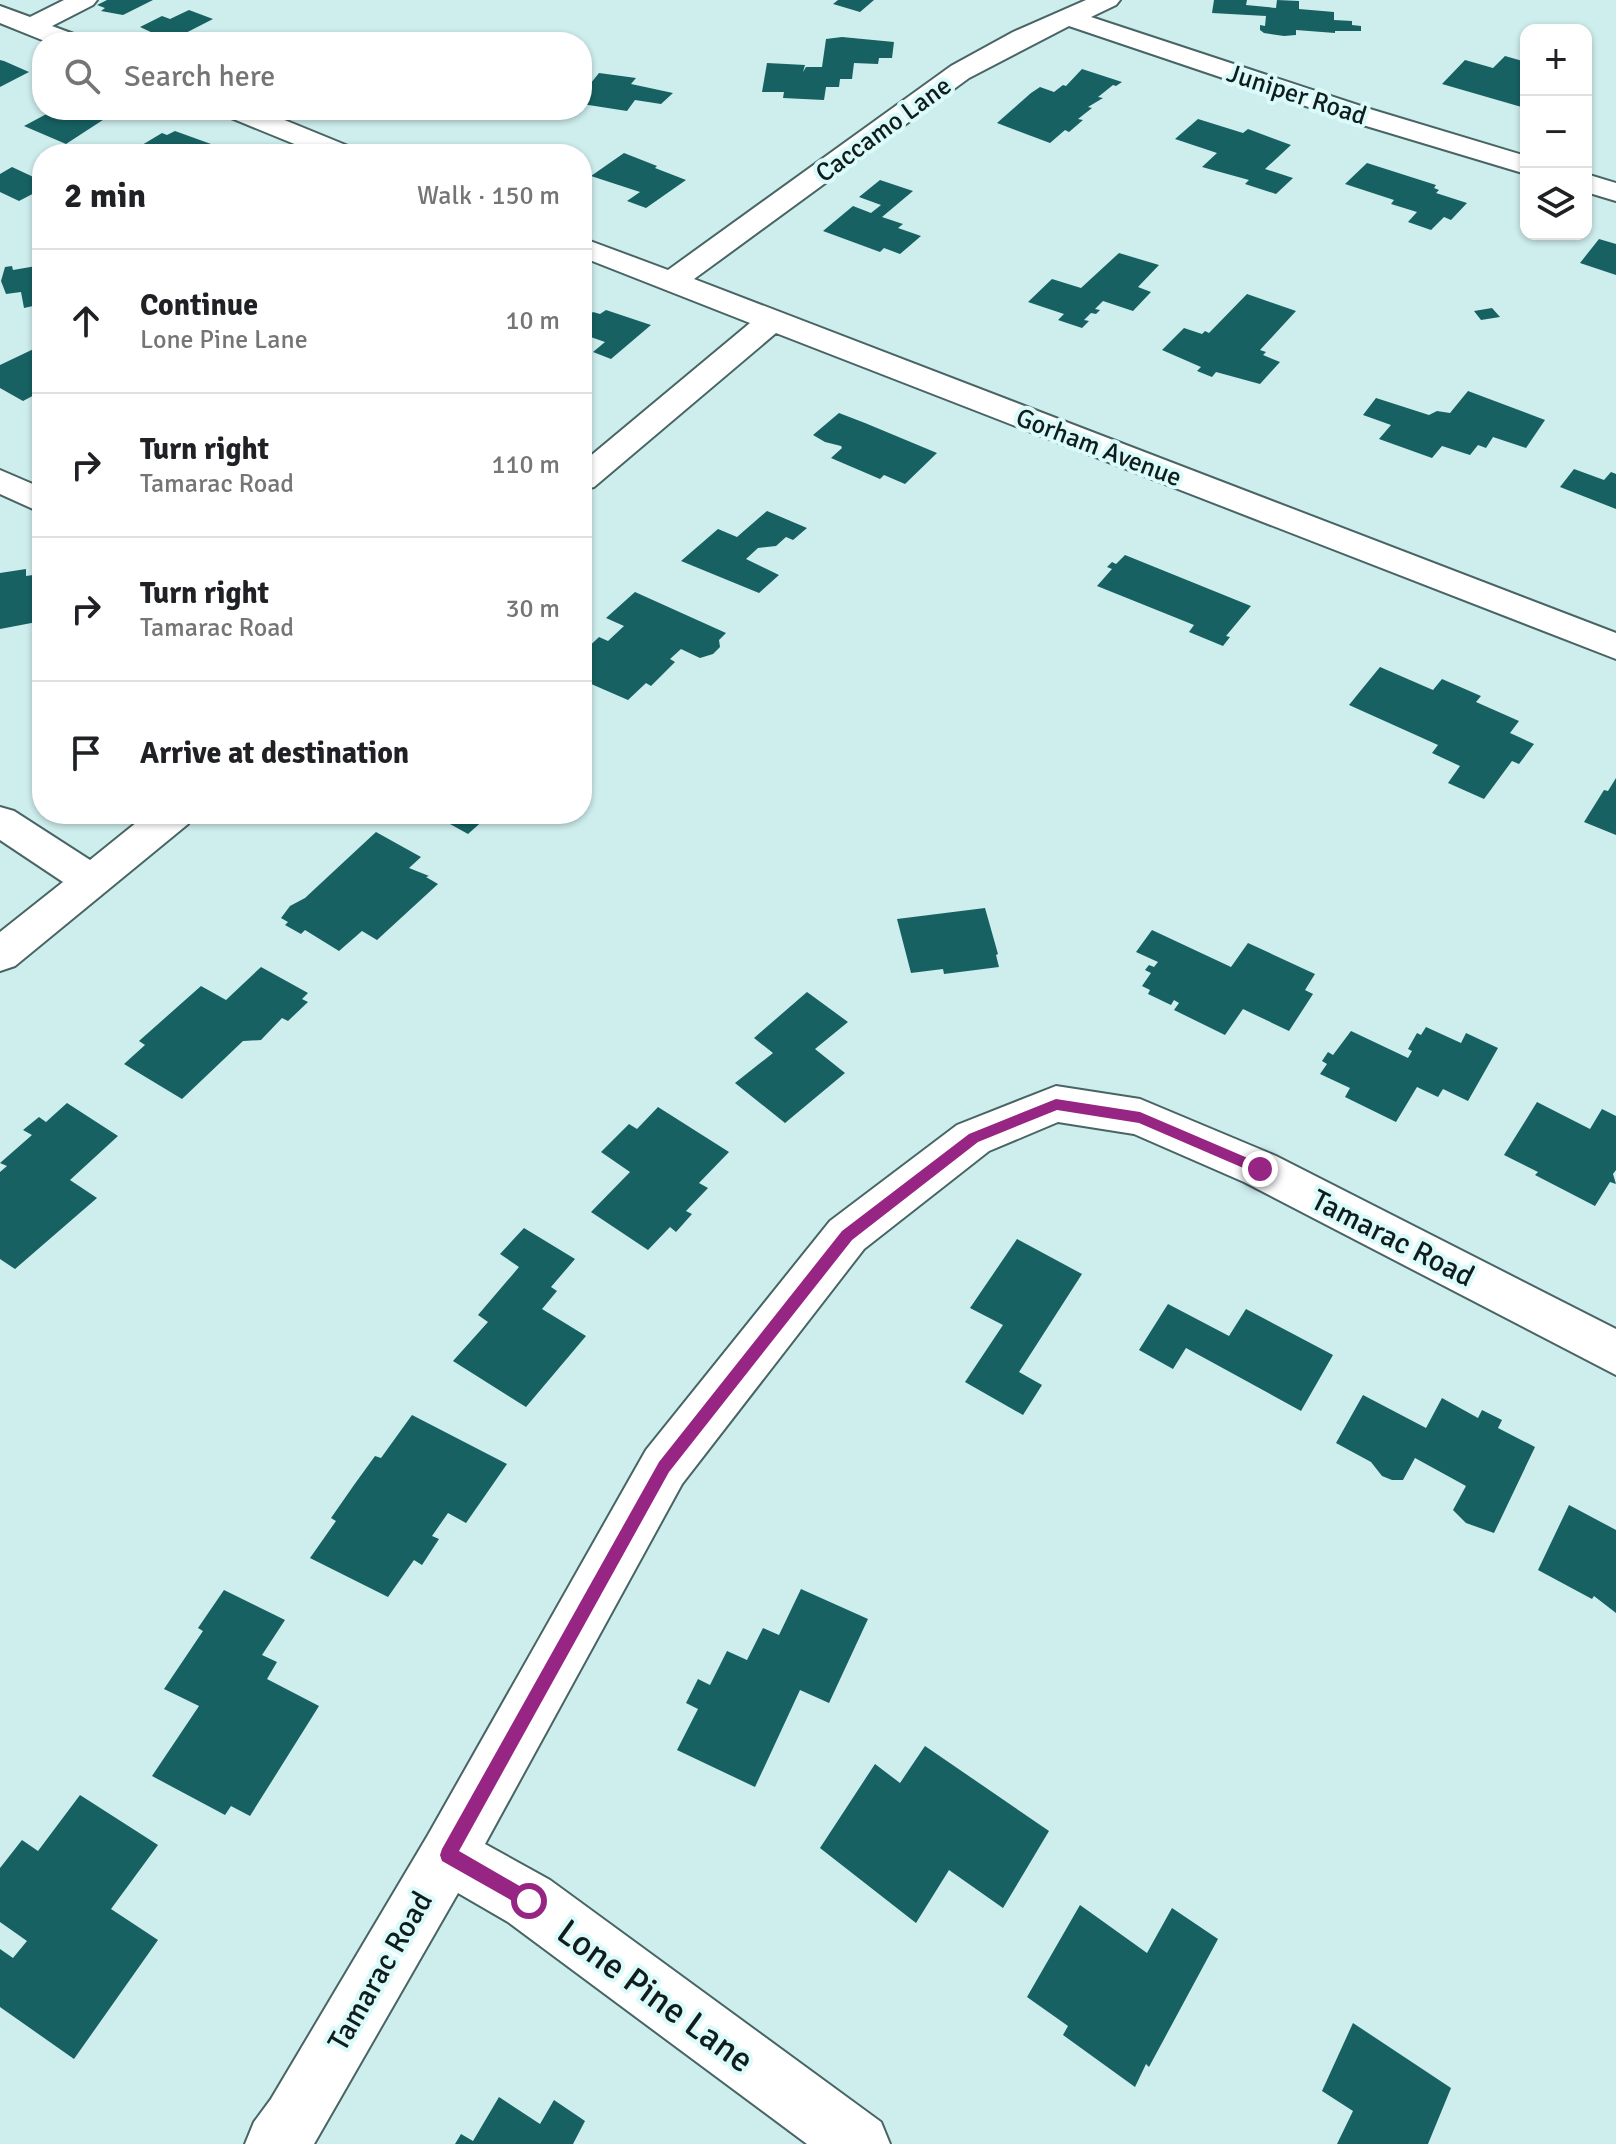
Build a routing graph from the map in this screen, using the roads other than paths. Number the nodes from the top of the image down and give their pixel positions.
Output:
1 (84, 0) edge
2 (1107, 0) edge
3 (0, 14) edge
4 (1070, 18) junction
5 (31, 26) junction
6 (46, 32) edge
7 (260, 120) edge
8 (319, 144) edge
9 (1520, 163) edge
10 (1592, 185) edge
11 (1616, 192) edge
12 (592, 251) edge
13 (672, 281) junction
14 (772, 320) junction
15 (592, 472) edge
16 (0, 480) edge
17 (32, 497) edge
18 (1616, 647) edge
19 (0, 821) edge
20 (162, 824) edge
21 (92, 881) junction
22 (0, 955) edge
23 (1616, 1353) edge
24 (448, 1855) junction
25 (276, 2144) edge
26 (859, 2144) edge

1 - 5 street
2 - 4 street, Caccamo Lane
3 - 5 street
4 - 9 street, Juniper Road
4 - 13 street, Caccamo Lane
5 - 6 street
7 - 8 street
10 - 11 street
12 - 13 street, Gorham Avenue
13 - 14 street, Gorham Avenue
14 - 15 street
14 - 18 street, Gorham Avenue
16 - 17 street
19 - 21 street
20 - 21 street
21 - 22 street
23 - 24 street, Tamarac Road
24 - 25 street, Tamarac Road
24 - 26 street, Lone Pine Lane

